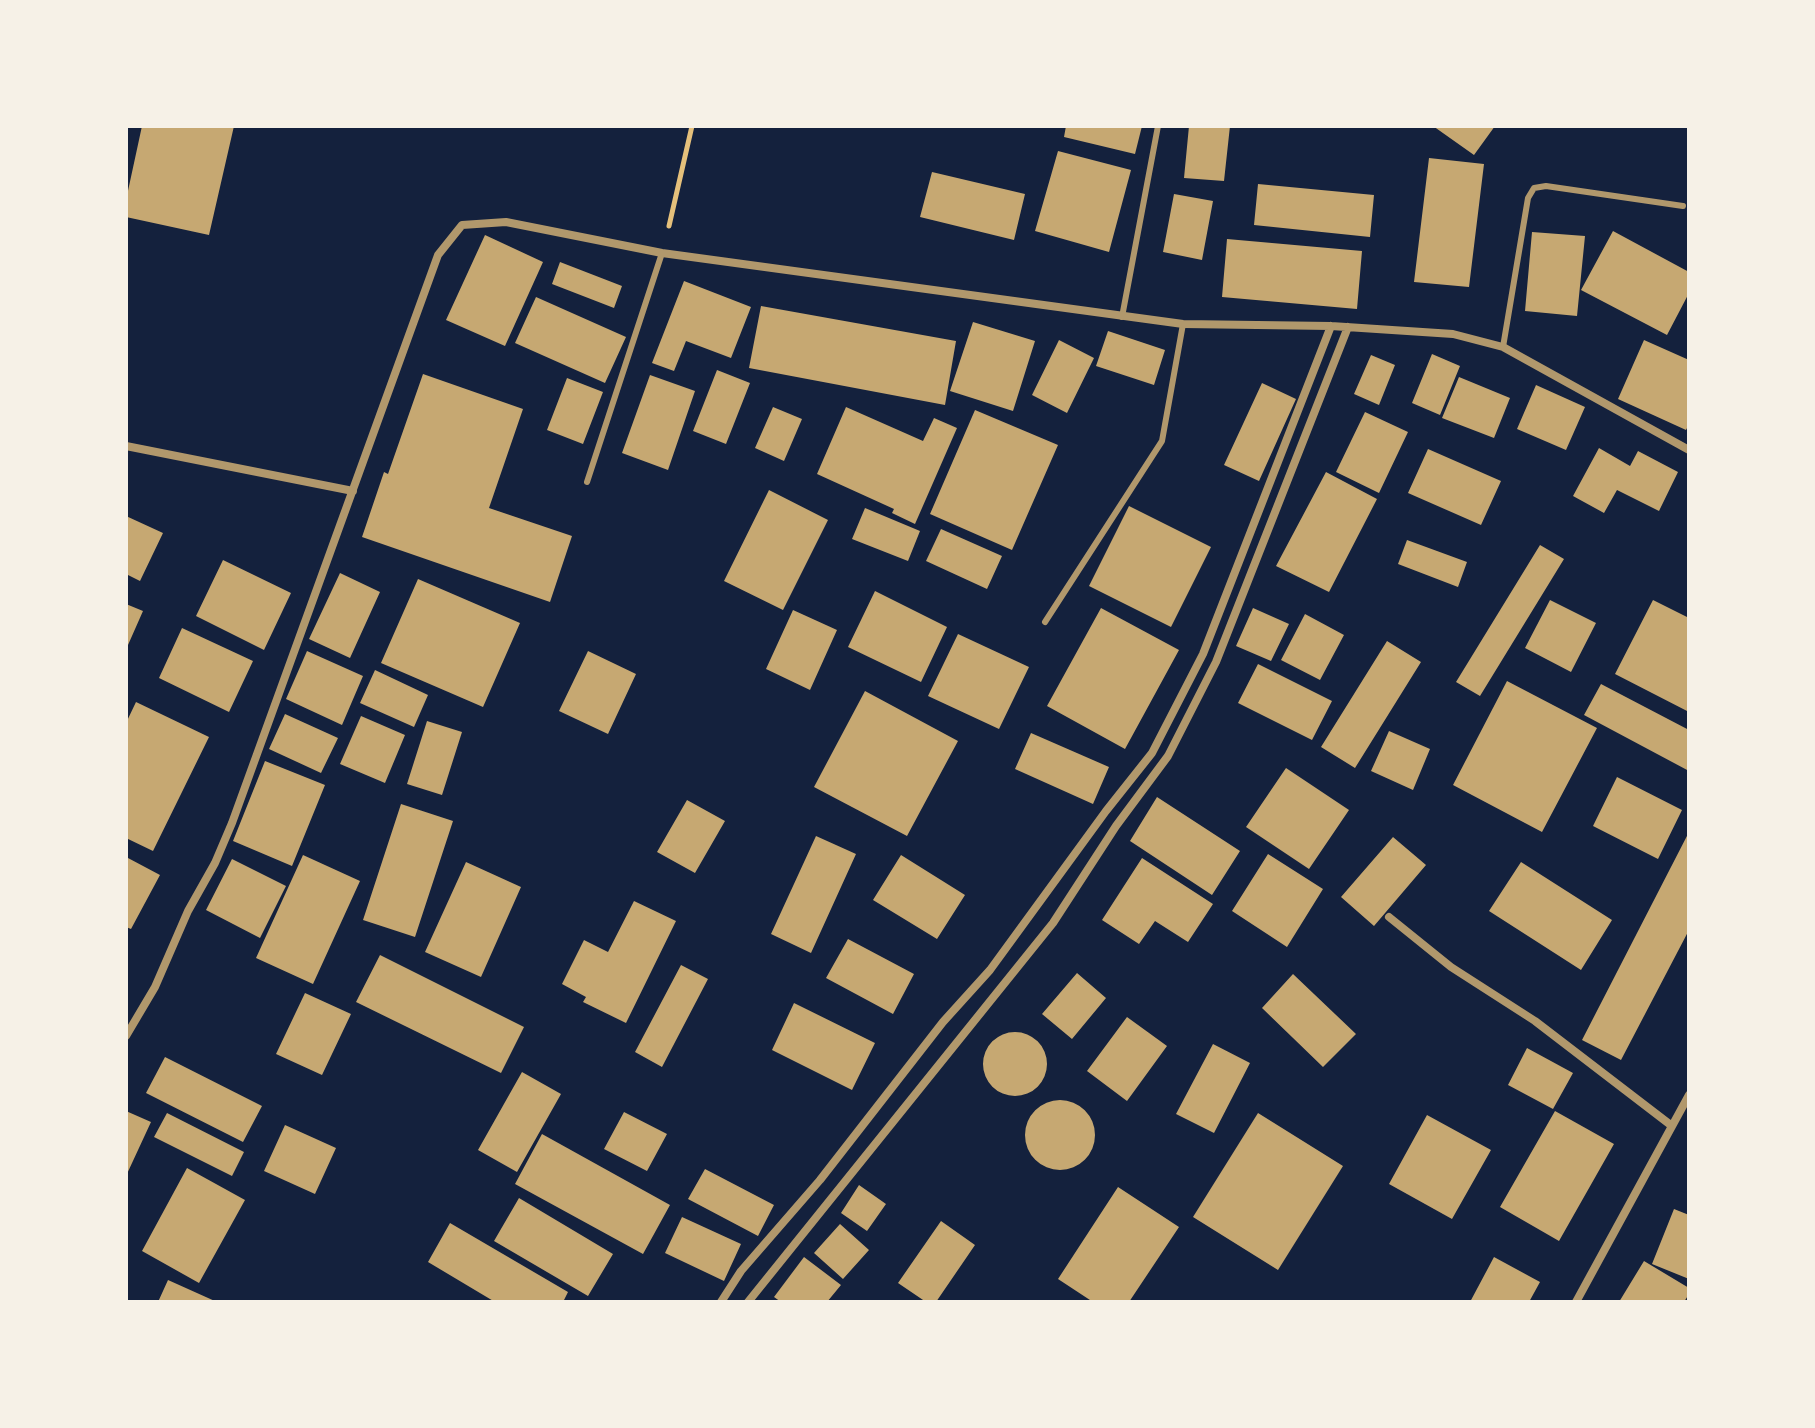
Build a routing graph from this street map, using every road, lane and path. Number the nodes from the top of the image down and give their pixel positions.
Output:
1 (692, 126) edge
2 (1158, 126) edge
3 (1683, 206) dead end
4 (662, 253) junction
5 (1122, 317) junction
6 (1183, 324) junction
7 (1331, 326) junction
8 (1348, 327) junction
9 (1503, 347) junction
10 (126, 446) edge
11 (1689, 450) edge
12 (587, 482) dead end
13 (353, 491) junction
14 (1045, 622) dead end
15 (1389, 917) dead end
16 (126, 1036) edge
17 (1689, 1095) edge
18 (1672, 1126) junction
19 (721, 1302) edge
20 (748, 1302) edge
21 (1576, 1302) edge

1 - 4 path
2 - 5 lane
3 - 9 lane
4 - 5 street
4 - 12 lane
4 - 13 street
5 - 6 street
6 - 7 street
6 - 14 lane
7 - 8 street
7 - 19 street
8 - 9 street
8 - 20 street
9 - 11 street
10 - 13 street
13 - 16 street
15 - 18 street
17 - 18 street
18 - 21 street

